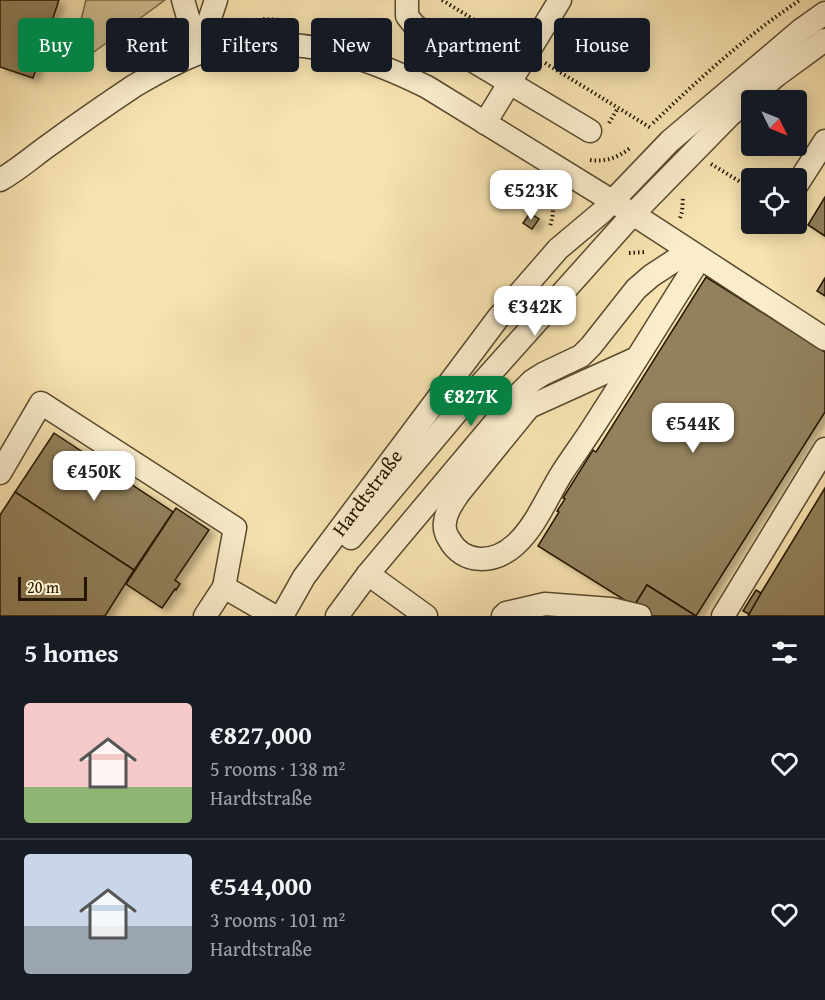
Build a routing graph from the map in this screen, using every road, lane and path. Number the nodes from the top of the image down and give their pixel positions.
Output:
1 (183, 0) edge
2 (216, 0) edge
3 (406, 0) edge
4 (560, 0) edge
5 (800, 0) edge
6 (825, 13) edge
7 (210, 18) edge
8 (825, 40) edge
9 (201, 42) edge
10 (299, 45) edge
11 (201, 53) edge
12 (510, 83) junction
13 (485, 123) junction
14 (590, 131) dead end
15 (643, 134) dead end
16 (636, 141) dead end
17 (825, 141) edge
18 (705, 160) dead end
19 (819, 164) edge
20 (580, 168) junction
21 (807, 175) edge
22 (0, 180) edge
23 (741, 182) edge
24 (542, 185) dead end
25 (607, 207) junction
26 (633, 214) junction
27 (548, 231) dead end
28 (694, 254) junction
29 (825, 339) edge
30 (637, 358) junction
31 (825, 449) edge
32 (0, 473) edge
33 (385, 497) junction
34 (368, 574) junction
35 (224, 587) junction
36 (506, 615) edge
37 (205, 616) edge
38 (274, 616) edge
39 (283, 616) edge
40 (337, 616) edge
41 (426, 616) edge
42 (639, 616) edge
43 (723, 616) edge

1 - 9 street
2 - 7 street
3 - 12 street
4 - 12 street
5 - 15 path
6 - 25 street
8 - 26 street, Hardtstraße
10 - 13 street
11 - 22 street
12 - 13 street
12 - 14 street
13 - 20 street
16 - 20 path
17 - 19 street
18 - 23 path
19 - 21 street
20 - 25 street
24 - 27 path
25 - 26 street
25 - 33 street, Hardtstraße
25 - 39 street, Hardtstraße
26 - 28 street
26 - 33 street, Hardtstraße
28 - 29 street
28 - 30 street
28 - 34 street
30 - 30 street
31 - 43 street
32 - 35 street
33 - 39 street, Hardtstraße
34 - 40 street
34 - 41 street
35 - 37 street
35 - 38 street
36 - 42 street

